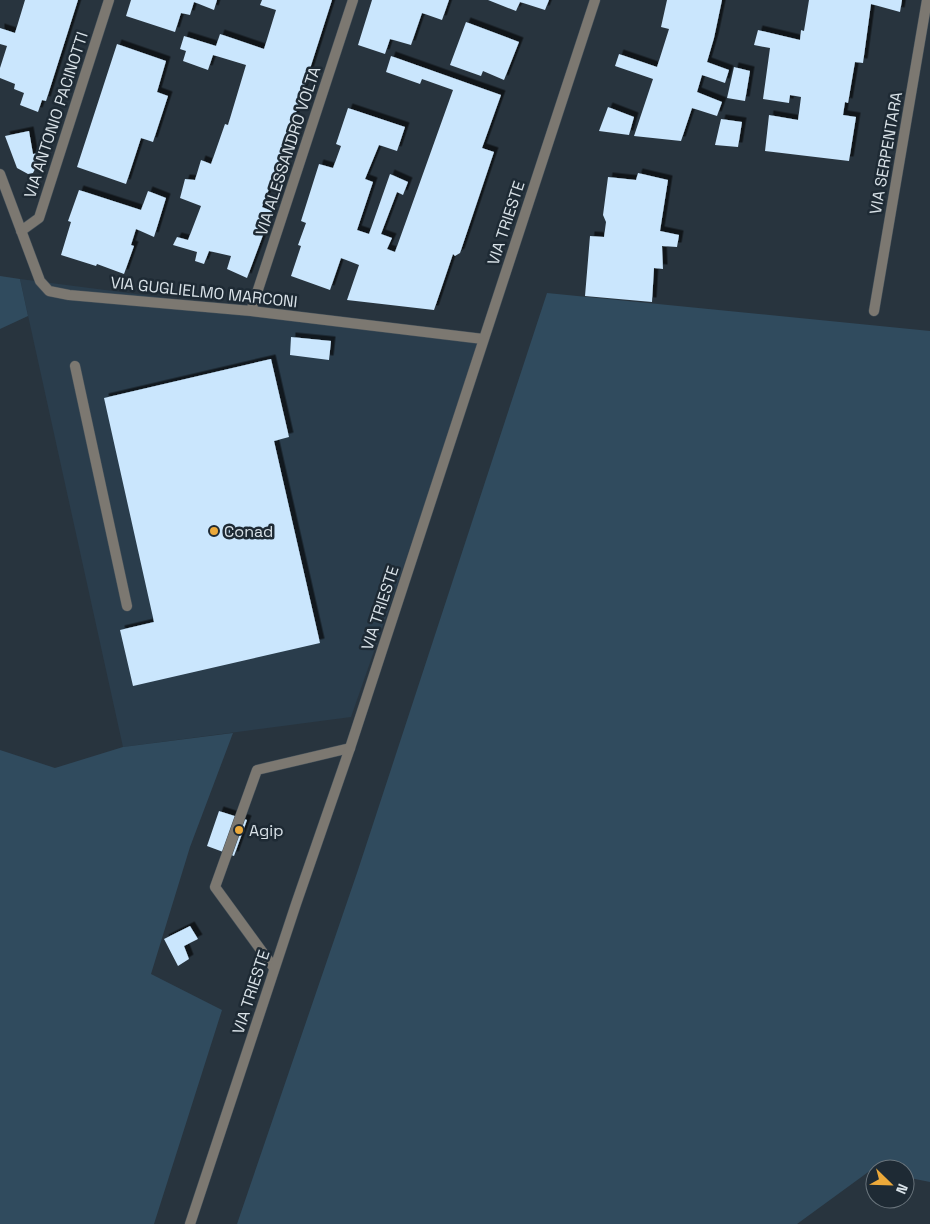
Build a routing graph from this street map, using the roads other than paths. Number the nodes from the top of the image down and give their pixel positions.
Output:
1 (109, 0) edge
2 (353, 0) edge
3 (595, 0) edge
4 (927, 0) edge
5 (0, 174) edge
6 (21, 231) junction
7 (251, 311) junction
8 (874, 311) dead end
9 (483, 339) junction
10 (75, 366) dead end
11 (127, 606) dead end
12 (350, 748) junction
13 (274, 968) junction
14 (190, 1224) edge

1 - 6 street, VIA ANTONIO PACINOTTI
2 - 7 street, VIA ALESSANDRO VOLTA
3 - 9 street, VIA TRIESTE
4 - 8 street, VIA SERPENTARA
5 - 6 street, VIA GUGLIELMO MARCONI
6 - 7 street, VIA GUGLIELMO MARCONI
7 - 9 street, VIA GUGLIELMO MARCONI
9 - 12 street, VIA TRIESTE
10 - 11 street
12 - 13 street, VIA TRIESTE
12 - 13 street
13 - 14 street, VIA TRIESTE

